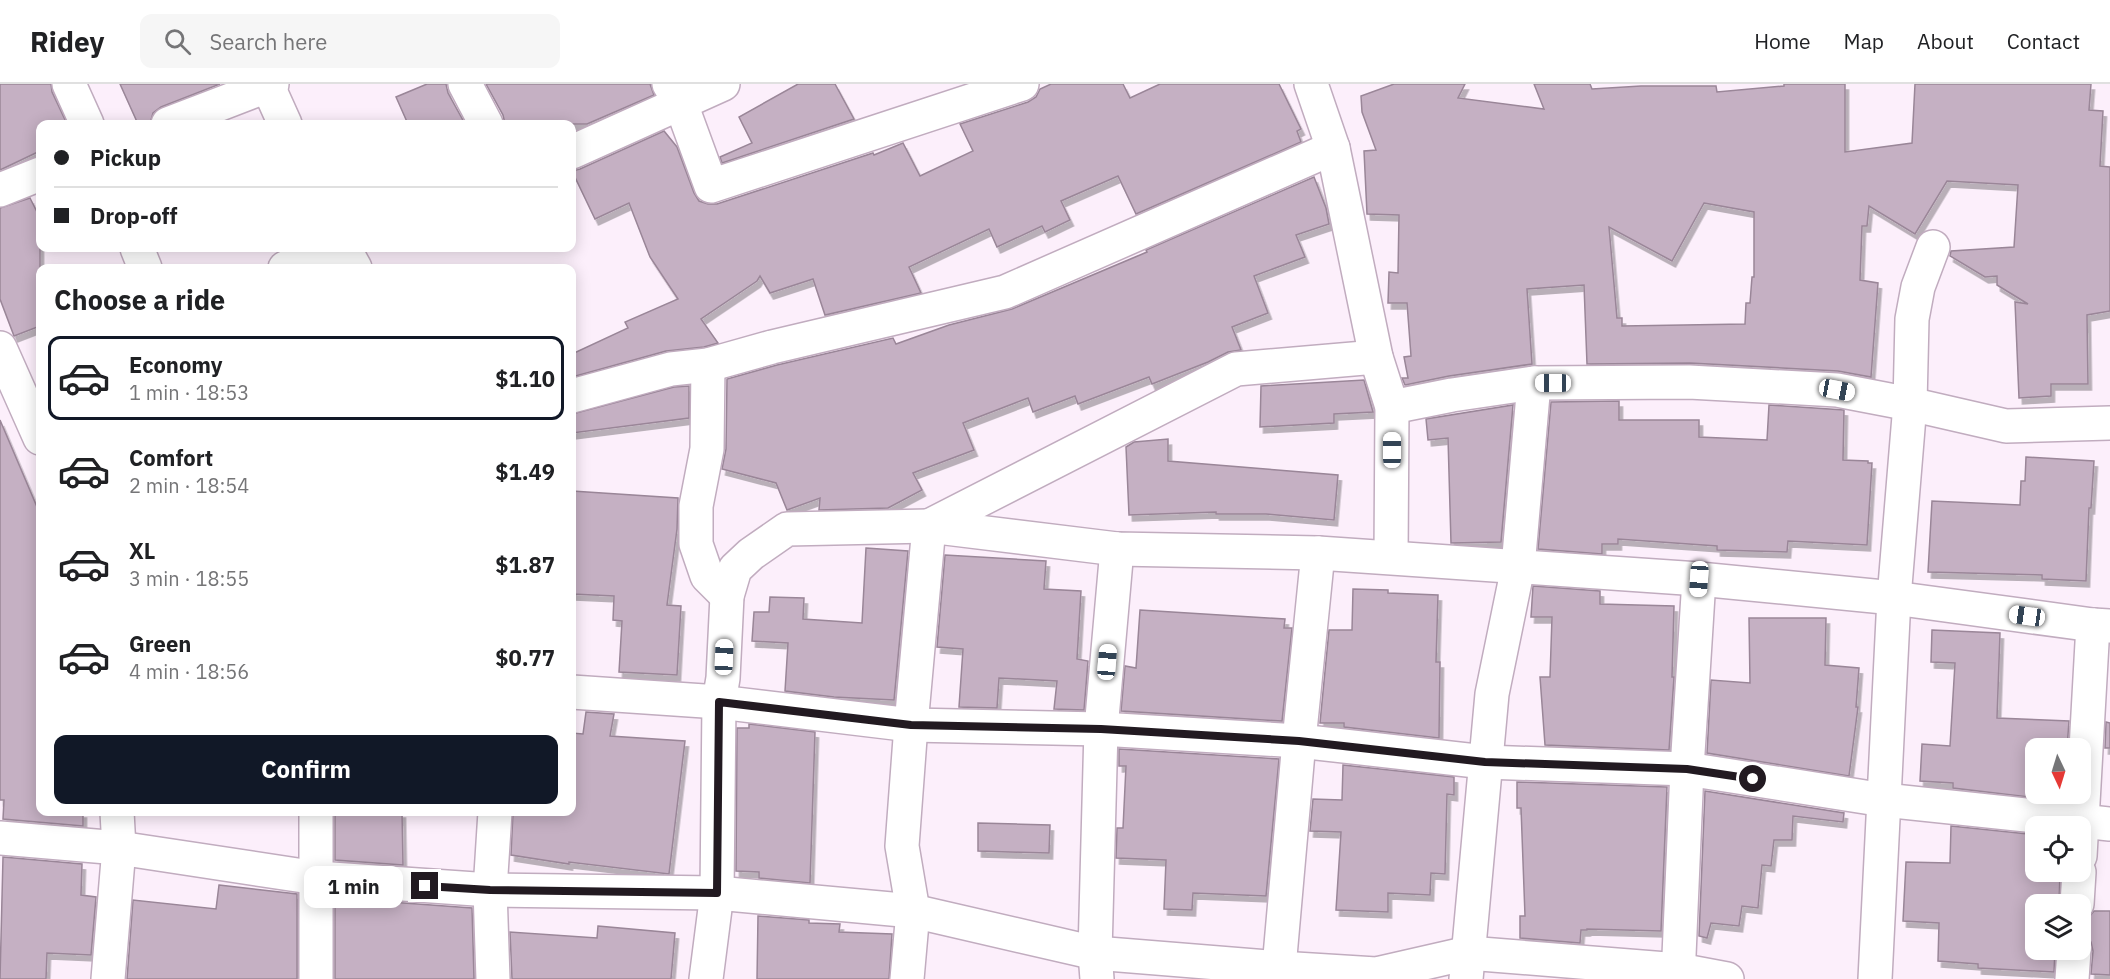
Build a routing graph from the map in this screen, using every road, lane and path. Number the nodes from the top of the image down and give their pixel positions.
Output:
1 (69, 84) edge
2 (465, 84) edge
3 (723, 84) edge
4 (1022, 84) edge
5 (1311, 84) edge
6 (269, 85) edge
7 (675, 94) edge
8 (85, 120) edge
9 (178, 120) edge
10 (283, 120) edge
11 (484, 120) edge
12 (1333, 148) junction
13 (576, 150) edge
14 (36, 176) edge
15 (0, 190) edge
16 (1933, 247) dead end
17 (323, 252) edge
18 (295, 264) edge
19 (0, 348) edge
20 (1376, 357) junction
21 (708, 365) junction
22 (19, 381) edge
23 (1534, 383) junction
24 (576, 395) edge
25 (1910, 404) junction
26 (1392, 407) junction
27 (2110, 423) edge
28 (36, 427) edge
29 (929, 526) junction
30 (1117, 549) junction
31 (1318, 553) junction
32 (1391, 557) junction
33 (1518, 567) junction
34 (1699, 579) junction
35 (727, 596) junction
36 (1894, 598) junction
37 (2102, 626) edge
38 (576, 693) edge
39 (719, 702) junction
40 (911, 725) junction
41 (1101, 729) junction
42 (1299, 741) junction
43 (1485, 762) junction
44 (1687, 769) junction
45 (1884, 800) junction
46 (117, 816) edge
47 (316, 816) edge
48 (495, 816) edge
49 (2096, 823) edge
50 (0, 838) edge
51 (119, 848) junction
52 (317, 878) junction
53 (490, 890) junction
54 (717, 893) junction
55 (914, 911) junction
56 (2073, 960) edge
57 (1096, 966) edge
58 (1467, 966) edge
59 (1279, 974) edge
60 (1678, 974) edge
61 (108, 979) edge
62 (316, 979) edge
63 (493, 979) edge
64 (706, 979) edge
65 (907, 979) edge
66 (1727, 979) edge
67 (1875, 979) edge
68 (2072, 979) edge

1 - 8 street
2 - 11 street
3 - 7 street
4 - 7 street
5 - 12 street
6 - 9 street
6 - 10 street
7 - 13 street
12 - 20 street
12 - 21 street
14 - 15 street
16 - 25 street
17 - 18 street
19 - 22 street
20 - 26 street
20 - 29 street
21 - 24 street
21 - 35 street
22 - 28 street
23 - 25 street
23 - 26 street
23 - 33 street
25 - 27 street
25 - 36 street
26 - 32 street
29 - 30 street
29 - 35 street
29 - 40 street
30 - 31 street
30 - 41 street
31 - 32 street
31 - 42 street
32 - 33 street
33 - 34 street
33 - 43 street
34 - 36 street
34 - 44 street
35 - 39 street
36 - 37 street
36 - 45 street
37 - 49 street
38 - 39 street
39 - 40 street
39 - 54 street
40 - 41 street
40 - 55 street
41 - 42 street
41 - 57 street
42 - 43 street
42 - 59 street
43 - 44 street
43 - 58 street
44 - 45 street
44 - 60 street
45 - 49 street
45 - 67 street
46 - 51 street
47 - 52 street
48 - 53 street
50 - 51 street
51 - 52 street
51 - 61 street
52 - 53 street
52 - 62 street
53 - 54 street
53 - 63 street
54 - 55 street
54 - 64 street
55 - 57 street
55 - 65 street
56 - 68 street
57 - 59 street
58 - 59 street
58 - 60 street
60 - 66 street

